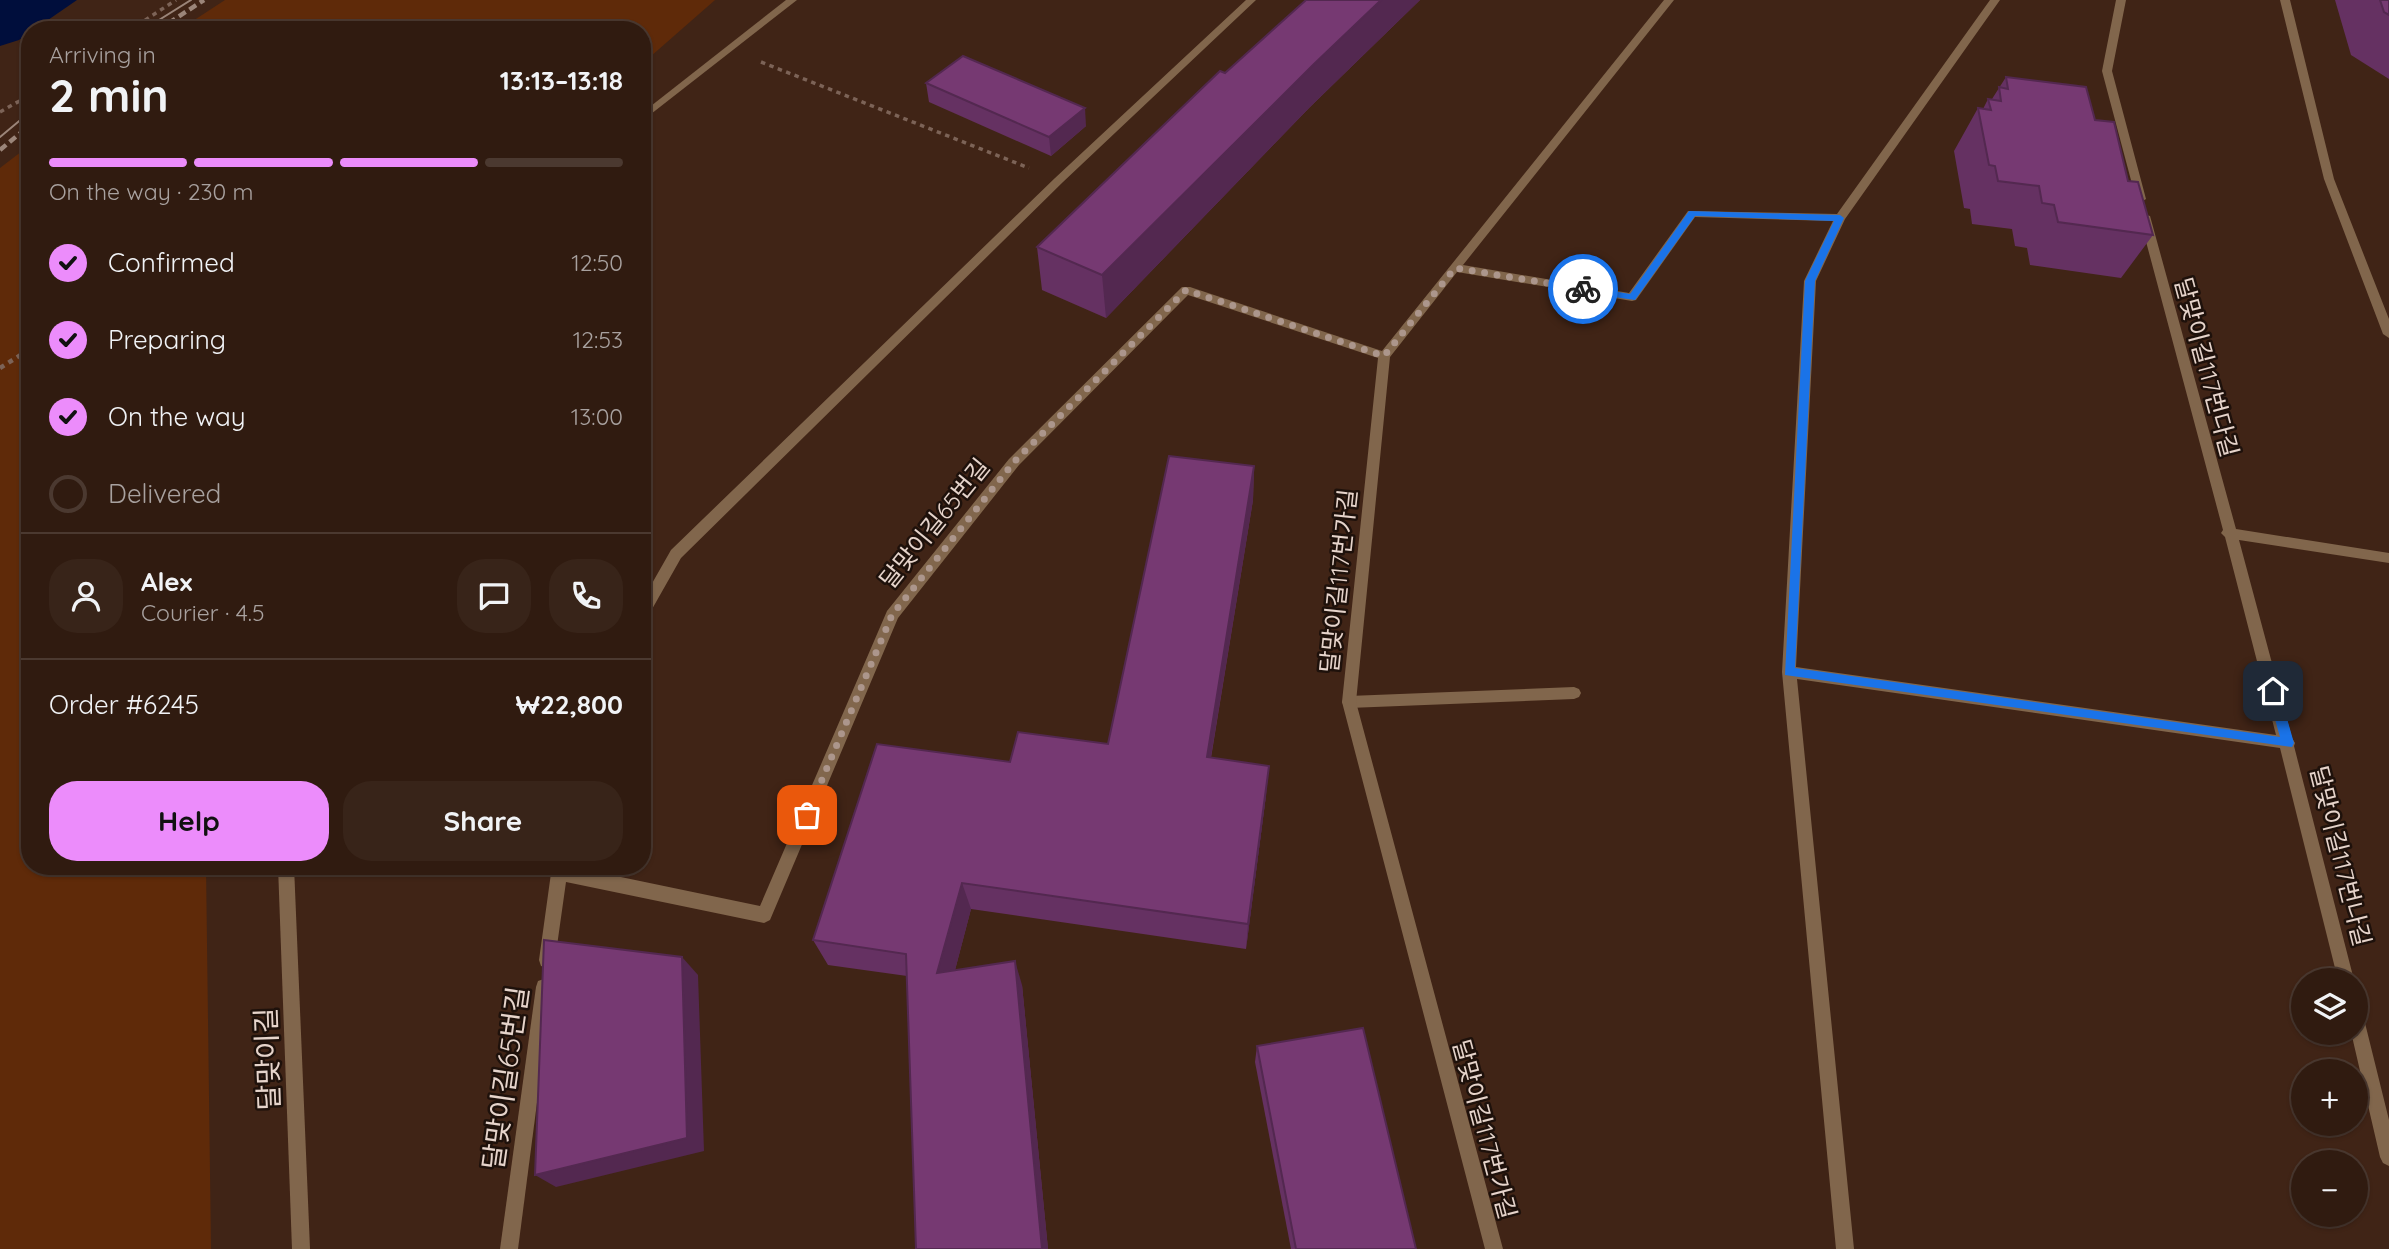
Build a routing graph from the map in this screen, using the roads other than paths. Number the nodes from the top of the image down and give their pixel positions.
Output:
1 (792, 0) edge
2 (1251, 0) edge
3 (1995, 0) edge
4 (2121, 0) edge
5 (2285, 0) edge
6 (1663, 1) edge
7 (651, 111) edge
8 (1840, 218) junction
9 (1455, 268) junction
10 (2389, 334) edge
11 (1384, 356) junction
12 (2228, 533) junction
13 (2389, 558) edge
14 (651, 598) edge
15 (1789, 672) junction
16 (1574, 693) dead end
17 (1349, 702) junction
18 (2288, 743) junction
19 (286, 875) edge
20 (559, 875) edge
21 (583, 875) edge
22 (2343, 968) edge
23 (2362, 1045) edge
24 (2389, 1157) edge
25 (301, 1249) edge
26 (509, 1249) edge
27 (1494, 1249) edge
28 (1845, 1249) edge

1 - 7 street
2 - 14 street
3 - 8 street
4 - 12 street, 달맞이길117번다길
5 - 10 street
6 - 9 street
8 - 9 street
8 - 15 street
9 - 11 street
11 - 17 street, 달맞이길117번가길
11 - 21 street, 달맞이길65번길
12 - 13 street
12 - 18 street, 달맞이길117번다길
15 - 18 street
15 - 28 street
16 - 17 street
17 - 27 street, 달맞이길117번가길
18 - 22 street, 달맞이길117번나길
19 - 25 street, 달맞이길
20 - 26 street, 달맞이길65번길
23 - 24 street

